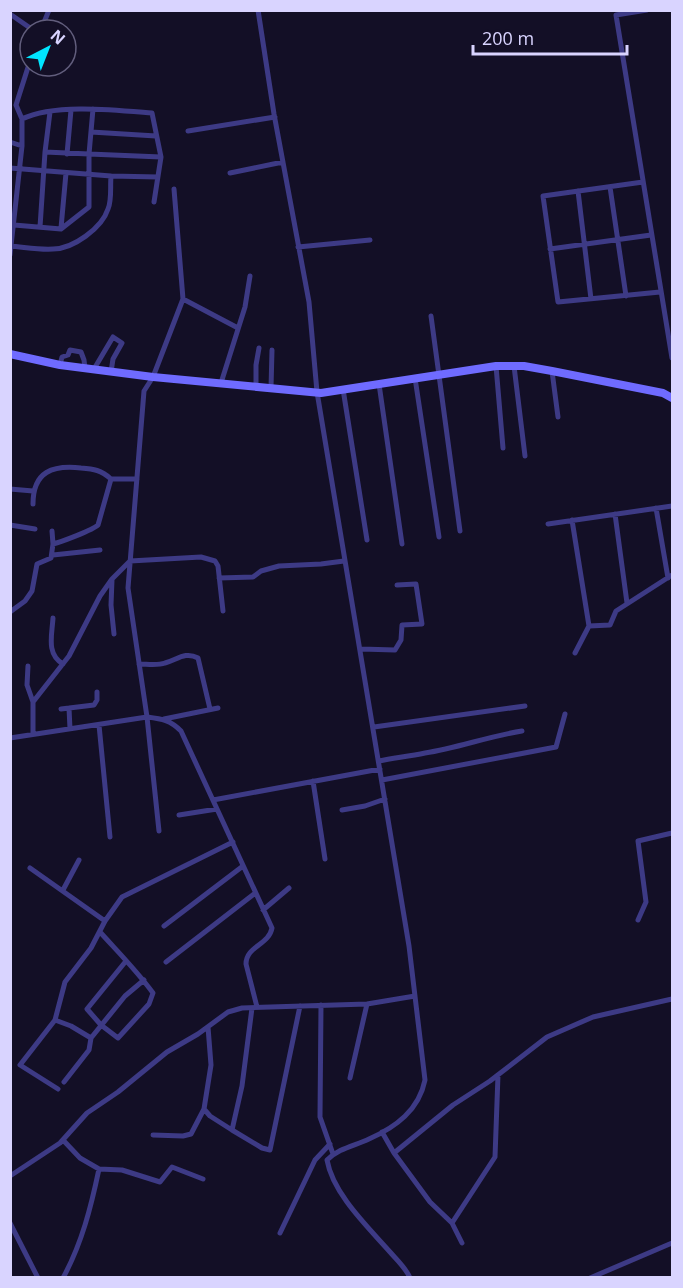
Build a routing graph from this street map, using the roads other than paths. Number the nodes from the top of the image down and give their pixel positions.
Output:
1 (258, 10) edge
2 (646, 10) edge
3 (25, 78) edge
4 (93, 109) junction
5 (71, 110) junction
6 (50, 112) junction
7 (275, 117) junction
8 (22, 119) junction
9 (188, 131) dead end
10 (91, 132) junction
11 (156, 136) junction
12 (10, 142) edge
13 (22, 146) junction
14 (45, 152) junction
15 (68, 154) junction
16 (89, 154) junction
17 (161, 157) junction
18 (283, 162) junction
19 (10, 168) edge
20 (21, 170) junction
21 (44, 172) junction
22 (66, 173) junction
23 (230, 173) dead end
24 (90, 174) junction
25 (111, 176) junction
26 (158, 177) junction
27 (643, 182) junction
28 (610, 187) junction
29 (174, 189) dead end
30 (578, 191) junction
31 (154, 202) dead end
32 (14, 225) junction
33 (40, 227) junction
34 (61, 229) junction
35 (651, 235) junction
36 (370, 240) dead end
37 (618, 240) junction
38 (585, 245) junction
39 (11, 246) edge
40 (298, 247) junction
41 (550, 249) junction
42 (10, 255) edge
43 (250, 276) dead end
44 (660, 292) junction
45 (626, 296) junction
46 (183, 299) junction
47 (591, 299) junction
48 (431, 316) dead end
49 (238, 328) junction
50 (259, 348) dead end
51 (272, 350) dead end
52 (10, 354) edge
53 (672, 358) edge
54 (60, 365) junction
55 (496, 366) junction
56 (514, 366) junction
57 (84, 368) junction
58 (94, 369) junction
59 (552, 370) junction
60 (111, 372) junction
61 (440, 375) junction
62 (153, 377) junction
63 (415, 378) junction
64 (221, 383) junction
65 (379, 384) junction
66 (256, 387) junction
67 (271, 388) junction
68 (343, 389) junction
69 (317, 392) junction
70 (672, 398) edge
71 (558, 417) dead end
72 (503, 448) dead end
73 (525, 456) dead end
74 (111, 479) junction
75 (137, 479) junction
76 (10, 489) edge
77 (33, 490) junction
78 (33, 504) dead end
79 (672, 506) edge
80 (656, 508) junction
81 (615, 514) junction
82 (572, 520) junction
83 (548, 524) dead end
84 (10, 525) edge
85 (35, 530) dead end
86 (52, 531) dead end
87 (460, 531) dead end
88 (439, 537) dead end
89 (367, 540) dead end
90 (53, 544) junction
91 (402, 544) dead end
92 (100, 550) dead end
93 (52, 555) junction
94 (130, 561) junction
95 (344, 561) junction
96 (670, 576) edge
97 (219, 578) junction
98 (112, 579) junction
99 (397, 585) dead end
100 (627, 603) junction
101 (223, 611) dead end
102 (10, 612) edge
103 (53, 618) dead end
104 (589, 626) junction
105 (114, 634) dead end
106 (361, 649) junction
107 (575, 653) dead end
108 (63, 664) junction
109 (139, 664) junction
110 (28, 666) dead end
111 (97, 692) dead end
112 (33, 702) junction
113 (525, 706) dead end
114 (69, 708) junction
115 (219, 708) dead end
116 (62, 709) dead end
117 (210, 709) junction
118 (565, 714) dead end
119 (147, 717) junction
120 (164, 719) junction
121 (99, 724) junction
122 (374, 727) junction
123 (70, 729) junction
124 (522, 731) dead end
125 (33, 734) junction
126 (10, 738) edge
127 (379, 761) junction
128 (380, 769) junction
129 (382, 780) junction
130 (314, 781) junction
131 (213, 800) junction
132 (385, 800) junction
133 (218, 809) junction
134 (342, 810) dead end
135 (179, 815) dead end
136 (159, 831) dead end
137 (672, 833) edge
138 (110, 837) dead end
139 (233, 842) junction
140 (325, 859) dead end
141 (79, 860) dead end
142 (243, 866) junction
143 (30, 868) dead end
144 (289, 888) dead end
145 (63, 890) junction
146 (255, 894) junction
147 (263, 910) junction
148 (638, 920) dead end
149 (105, 921) junction
150 (164, 926) dead end
151 (100, 932) junction
152 (126, 961) junction
153 (166, 962) dead end
154 (144, 980) junction
155 (415, 996) junction
156 (672, 999) edge
157 (367, 1004) junction
158 (321, 1005) junction
159 (300, 1006) junction
160 (255, 1008) junction
161 (55, 1020) junction
162 (101, 1026) junction
163 (208, 1027) junction
164 (91, 1038) junction
165 (498, 1075) junction
166 (350, 1078) dead end
167 (64, 1082) dead end
168 (58, 1089) dead end
169 (204, 1109) junction
170 (232, 1130) junction
171 (382, 1132) junction
172 (153, 1135) dead end
173 (63, 1140) junction
174 (330, 1143) junction
175 (394, 1153) junction
176 (333, 1154) junction
177 (99, 1169) junction
178 (10, 1176) edge
179 (203, 1179) dead end
180 (10, 1223) edge
181 (452, 1223) junction
182 (280, 1233) dead end
183 (462, 1243) dead end
184 (672, 1243) edge
185 (612, 1269) junction
186 (38, 1278) edge
187 (63, 1278) edge
188 (410, 1278) edge
189 (590, 1278) edge
190 (614, 1278) edge

1 - 7 street
2 - 27 street
3 - 8 street
4 - 5 street
4 - 10 street
4 - 11 street
5 - 6 street
5 - 15 street
6 - 8 street
6 - 14 street
7 - 9 street
7 - 18 street
8 - 13 street
10 - 11 street
10 - 16 street
11 - 17 street
12 - 13 street
13 - 20 street
14 - 15 street
14 - 21 street
15 - 16 street
16 - 17 street
16 - 24 street
17 - 26 street
18 - 23 street
18 - 40 street
19 - 20 street
20 - 21 street
20 - 32 street
21 - 22 street
21 - 33 street
22 - 24 street
22 - 34 street
24 - 25 street
24 - 34 street
25 - 26 street
25 - 39 street
26 - 31 street
27 - 28 street
27 - 35 street
28 - 30 street
28 - 37 street
29 - 46 street
30 - 38 street
30 - 41 street
32 - 33 street
32 - 39 street
33 - 34 street
35 - 37 street
35 - 44 street
36 - 40 street
37 - 38 street
37 - 45 street
38 - 41 street
38 - 47 street
39 - 42 street
40 - 69 street
41 - 47 street
43 - 49 street
44 - 45 street
44 - 53 street
45 - 47 street
46 - 49 street
46 - 62 street
48 - 61 street
49 - 64 street
50 - 66 street
51 - 67 street
52 - 54 street
54 - 57 street
54 - 57 street
55 - 56 street
55 - 61 street
55 - 72 street
56 - 59 street
56 - 73 street
57 - 58 street
58 - 60 street
58 - 60 street
59 - 70 street
59 - 71 street
60 - 62 street
61 - 63 street
61 - 87 street
62 - 64 street
62 - 75 street
63 - 65 street
63 - 88 street
64 - 66 street
65 - 68 street
65 - 91 street
66 - 67 street
67 - 69 street
68 - 69 street
68 - 89 street
69 - 95 street
74 - 75 street
74 - 77 street
74 - 90 street
75 - 94 street
76 - 77 street
77 - 78 street
79 - 80 street
80 - 81 street
80 - 96 street
81 - 82 street
81 - 100 street
82 - 83 street
82 - 104 street
84 - 85 street
86 - 90 street
90 - 93 street
92 - 93 street
93 - 102 street
94 - 97 street
94 - 98 street
94 - 109 street
95 - 97 street
95 - 106 street
96 - 100 street
97 - 101 street
98 - 105 street
98 - 108 street
99 - 106 street
100 - 104 street
103 - 108 street
104 - 107 street
106 - 122 street
108 - 112 street
109 - 117 street
109 - 119 street
110 - 112 street
111 - 114 street
112 - 125 street
113 - 122 street
114 - 116 street
114 - 123 street
115 - 117 street
117 - 120 street
118 - 129 street
119 - 120 street
119 - 121 street
119 - 136 street
120 - 131 street
121 - 123 street
121 - 138 street
122 - 127 street
123 - 125 street
124 - 127 street
125 - 126 street
127 - 128 street
128 - 129 street
128 - 130 street
129 - 132 street
130 - 131 street
130 - 140 street
131 - 133 street
132 - 134 street
132 - 155 street
133 - 135 street
133 - 139 street
137 - 148 street
139 - 142 street
139 - 149 street
141 - 145 street
142 - 146 street
142 - 150 street
143 - 145 street
144 - 147 street
145 - 149 street
146 - 147 street
146 - 153 street
147 - 160 street
149 - 151 street
151 - 152 street
151 - 161 street
152 - 154 street
152 - 162 street
154 - 162 street
154 - 162 street
155 - 157 street
155 - 171 street
156 - 165 street
157 - 158 street
157 - 166 street
158 - 159 street
158 - 174 street
159 - 160 street
159 - 170 street
160 - 163 street
160 - 170 street
161 - 164 street
161 - 168 street
162 - 164 street
163 - 169 street
163 - 173 street
164 - 167 street
165 - 175 street
165 - 181 street
169 - 170 street
169 - 172 street
171 - 175 street
171 - 176 street
173 - 177 street
173 - 178 street
174 - 176 street
174 - 182 street
175 - 181 street
176 - 188 street
177 - 179 street
177 - 187 street
180 - 186 street
181 - 183 street
184 - 185 street
185 - 189 street
185 - 190 street

